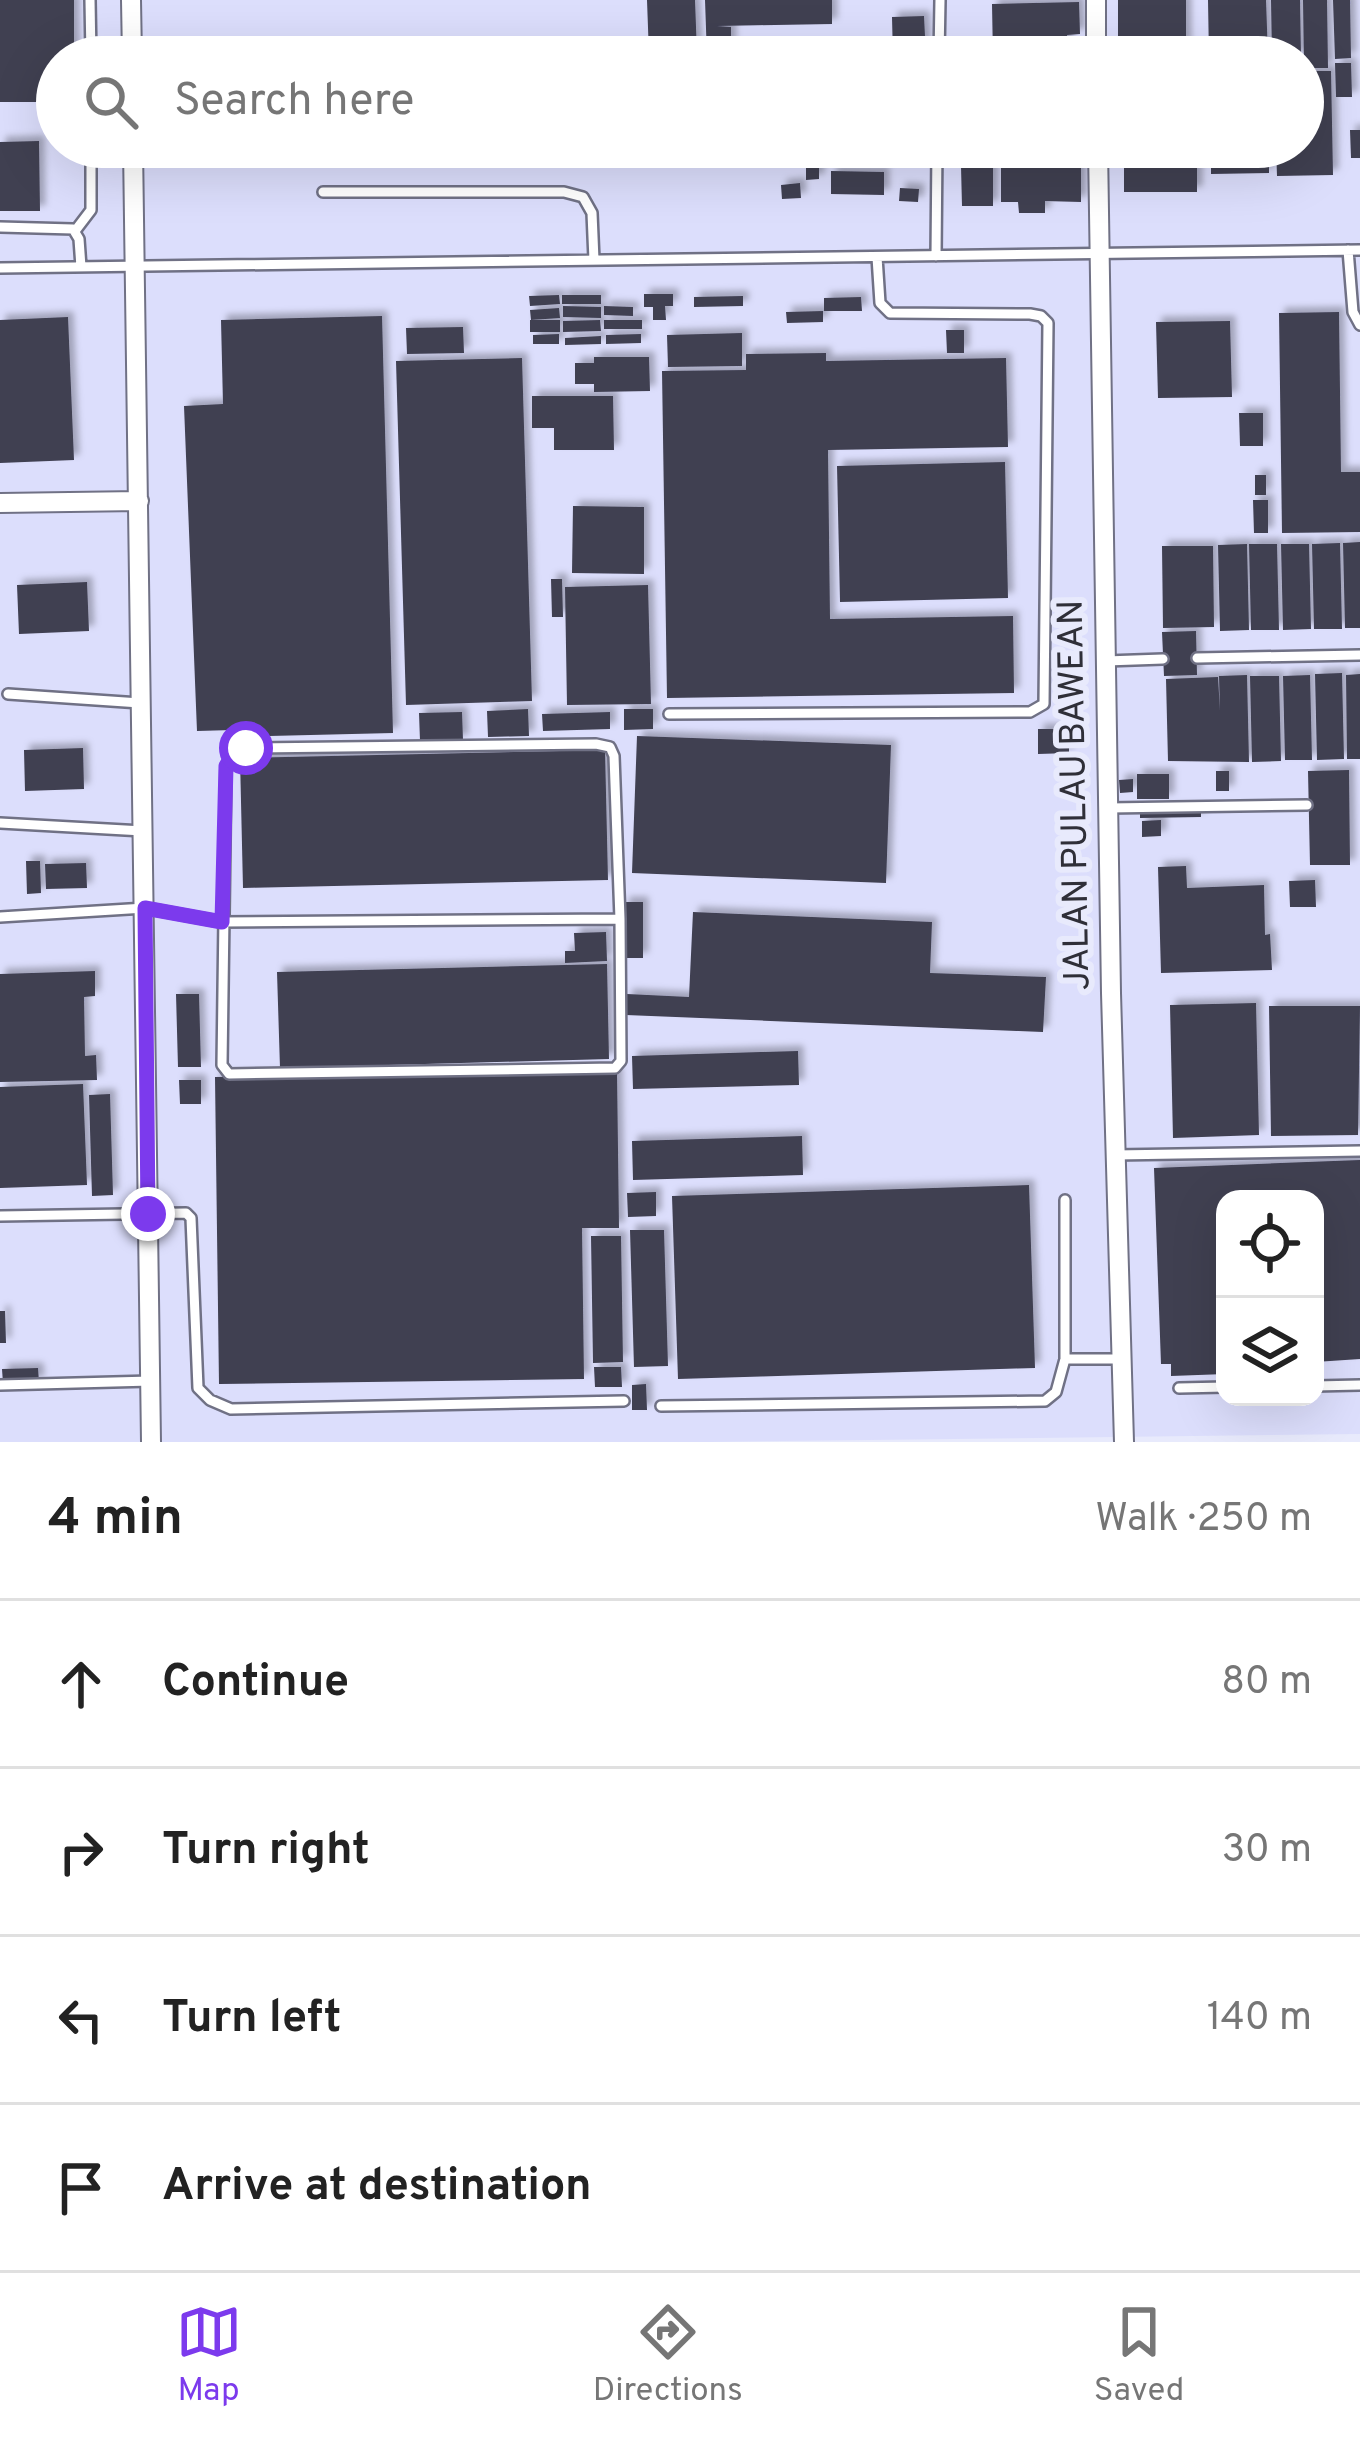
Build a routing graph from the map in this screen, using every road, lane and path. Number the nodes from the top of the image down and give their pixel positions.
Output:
1 (91, 0) edge
2 (131, 0) edge
3 (940, 0) edge
4 (1096, 0) edge
5 (91, 36) edge
6 (132, 36) edge
7 (939, 36) edge
8 (1096, 36) edge
9 (91, 168) edge
10 (133, 168) edge
11 (938, 168) edge
12 (1098, 168) edge
13 (323, 192) dead end
14 (0, 227) edge
15 (75, 231) junction
16 (1354, 250) edge
17 (1099, 254) junction
18 (877, 256) junction
19 (936, 256) junction
20 (594, 260) junction
21 (134, 266) junction
22 (80, 267) junction
23 (0, 268) edge
24 (1360, 325) edge
25 (139, 501) junction
26 (0, 503) edge
27 (1360, 655) edge
28 (1196, 658) dead end
29 (1163, 659) dead end
30 (1106, 661) junction
31 (8, 694) dead end
32 (143, 703) junction
33 (669, 715) dead end
34 (1306, 805) dead end
35 (1109, 808) junction
36 (0, 824) edge
37 (143, 831) junction
38 (145, 908) junction
39 (0, 917) edge
40 (620, 919) junction
41 (222, 922) junction
42 (1360, 1151) edge
43 (1114, 1155) junction
44 (1065, 1200) dead end
45 (148, 1214) junction
46 (0, 1216) edge
47 (1065, 1359) junction
48 (1119, 1359) junction
49 (151, 1382) junction
50 (0, 1385) edge
51 (1360, 1385) edge
52 (1324, 1386) edge
53 (1216, 1387) edge
54 (1178, 1388) dead end
55 (624, 1401) dead end
56 (662, 1406) dead end
57 (151, 1442) edge
58 (1124, 1442) edge

1 - 5 lane
2 - 6 street
3 - 7 lane
4 - 8 street
9 - 15 lane
10 - 21 street
11 - 19 lane
12 - 17 street, JALAN PULAU BAWEAN
13 - 20 lane
14 - 15 lane
15 - 22 lane
16 - 17 lane
16 - 24 lane
17 - 19 lane
17 - 30 street, JALAN PULAU BAWEAN
18 - 19 lane
18 - 20 lane
18 - 33 lane
20 - 21 lane
21 - 22 lane
21 - 25 street
22 - 23 lane
25 - 26 street
25 - 32 street
27 - 28 lane
29 - 30 lane
30 - 35 street, JALAN PULAU BAWEAN
31 - 32 lane
32 - 37 street
34 - 35 lane
35 - 43 street, JALAN PULAU BAWEAN
36 - 37 lane
37 - 38 street
38 - 39 lane
38 - 41 lane
38 - 45 street
40 - 41 lane
40 - 41 lane
40 - 41 lane
42 - 43 lane
43 - 48 street, JALAN PULAU BAWEAN
44 - 47 lane
45 - 46 lane
45 - 49 street
45 - 55 lane
47 - 48 lane
47 - 56 lane
48 - 58 street, JALAN PULAU BAWEAN
49 - 50 lane
49 - 57 street
51 - 52 lane
53 - 54 lane

